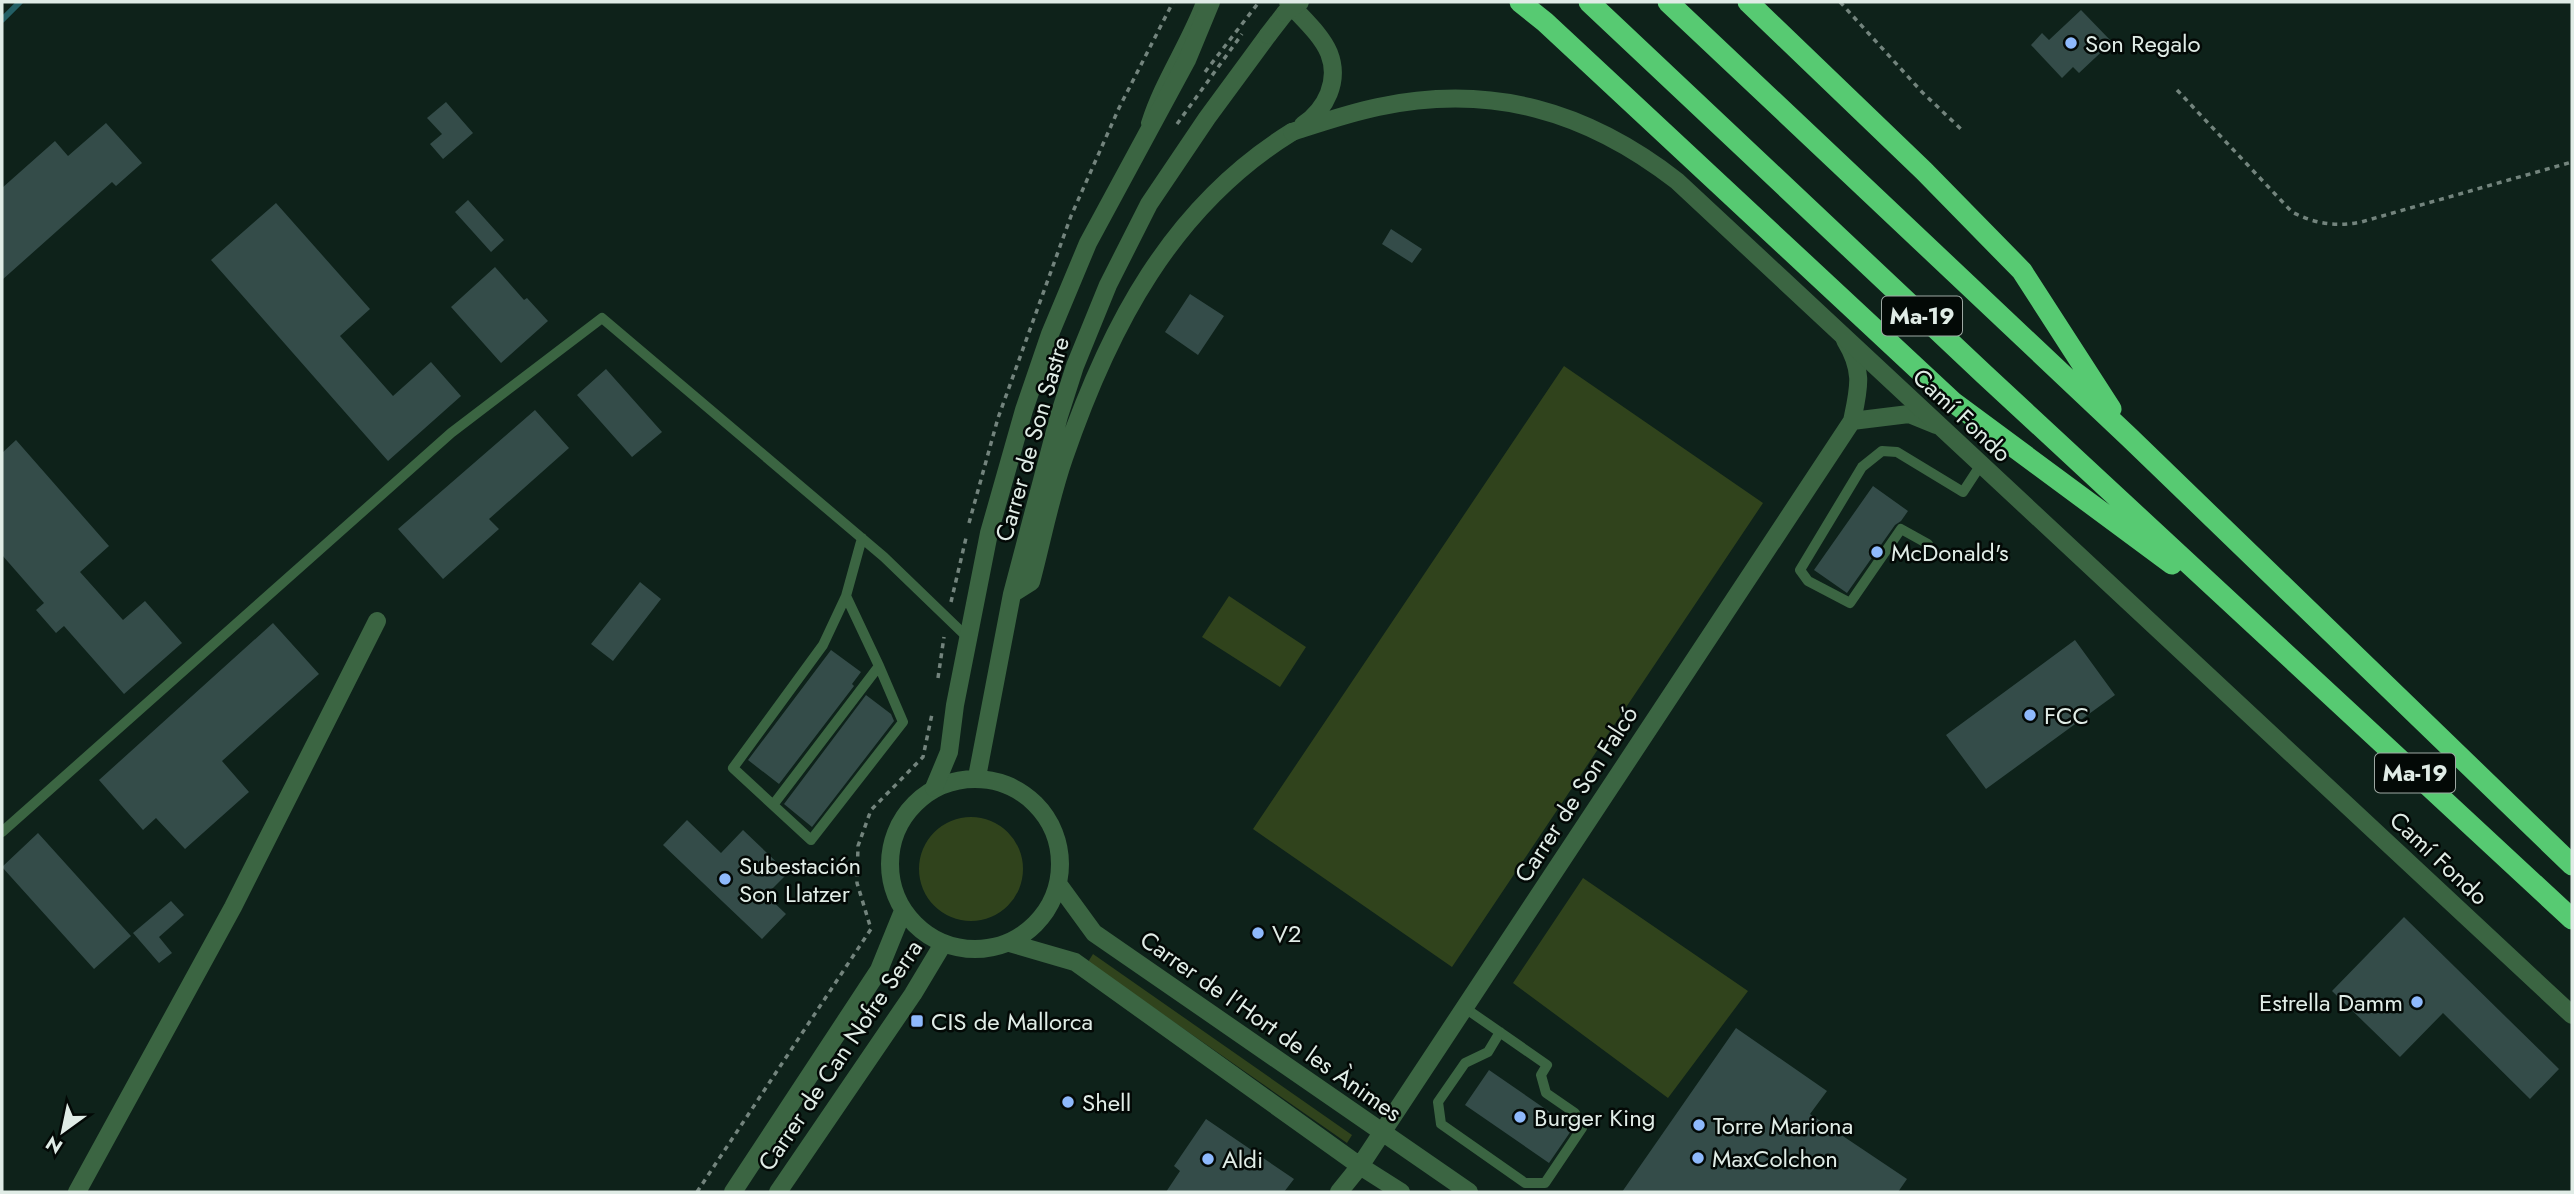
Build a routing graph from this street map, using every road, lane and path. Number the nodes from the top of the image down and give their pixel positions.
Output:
1 (1259, 2) edge
2 (1300, 2) edge
3 (1520, 2) edge
4 (1589, 2) edge
5 (1668, 2) edge
6 (1748, 2) edge
7 (1840, 2) edge
8 (1209, 3) edge
9 (1286, 5) edge
10 (1248, 16) dead end
11 (2177, 90) dead end
12 (1963, 131) dead end
13 (1292, 132) junction
14 (2572, 162) edge
15 (1842, 334) junction
16 (1852, 421) junction
17 (1940, 427) junction
18 (2129, 437) junction
19 (1980, 466) junction
20 (862, 538) junction
21 (1928, 544) dead end
22 (1013, 594) junction
23 (846, 596) junction
24 (377, 621) dead end
25 (2257, 627) junction
26 (968, 638) junction
27 (879, 666) junction
28 (977, 777) junction
29 (934, 788) junction
30 (773, 805) junction
31 (2, 832) edge
32 (2572, 865) edge
33 (1059, 885) junction
34 (903, 911) junction
35 (2572, 919) edge
36 (1010, 943) junction
37 (943, 944) junction
38 (1465, 1008) junction
39 (2572, 1015) edge
40 (1500, 1032) junction
41 (1382, 1133) junction
42 (1360, 1166) junction
43 (76, 1192) edge
44 (733, 1192) edge
45 (778, 1192) edge
46 (1339, 1192) edge
47 (1401, 1192) edge
48 (1469, 1192) edge

1 - 10 path
2 - 9 street, Carrer de Son Sastre, bridge
3 - 25 highway
4 - 25 highway, Ma-19
5 - 18 highway, Ma-19
6 - 18 highway
7 - 12 path
8 - 26 street
9 - 13 street
9 - 22 street, Carrer de Son Sastre
11 - 14 path
13 - 15 street, Camí Fondo
13 - 22 street
15 - 16 street
15 - 17 street, Camí Fondo
16 - 17 street
16 - 38 street, Carrer de Son Falcó
17 - 19 street, Camí Fondo
18 - 32 highway, Ma-19
19 - 21 lane
19 - 39 street, Camí Fondo
20 - 23 lane
20 - 26 lane
20 - 31 lane
22 - 28 street, Carrer de Son Sastre
23 - 27 lane
23 - 30 lane
24 - 43 street
25 - 35 highway, Ma-19
26 - 29 street
27 - 30 lane
27 - 30 lane
28 - 29 street
28 - 33 street
29 - 34 street
33 - 36 street
33 - 41 street, Carrer de l'Hort de les Ànimes
34 - 37 street
34 - 44 street, Carrer de Can Nofre Serra
36 - 37 street
36 - 42 street
37 - 45 street, Carrer de Can Nofre Serra
38 - 40 lane
38 - 41 street, Carrer de Son Falcó
40 - 40 lane
41 - 42 street, Carrer de Son Falcó
41 - 48 street, Carrer de l'Hort de les Ànimes
42 - 46 street, Carrer de Son Falcó
42 - 47 street

